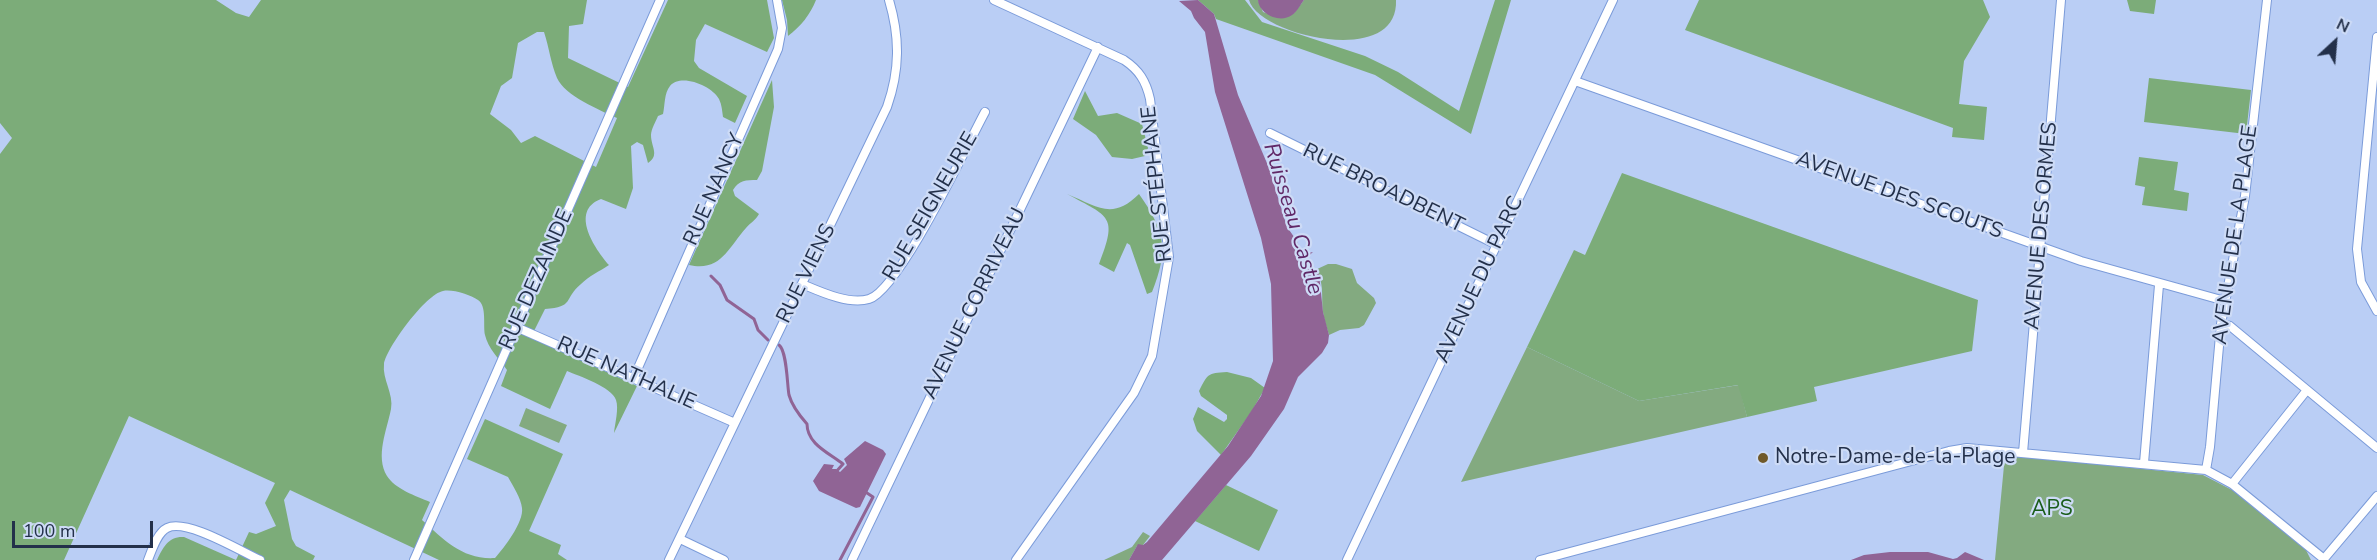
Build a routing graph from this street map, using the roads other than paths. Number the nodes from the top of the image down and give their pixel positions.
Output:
1 (660, 0) edge
2 (777, 0) edge
3 (889, 0) edge
4 (994, 0) edge
5 (1613, 0) edge
6 (2061, 0) edge
7 (2267, 0) edge
8 (2377, 37) edge
9 (1098, 47) junction
10 (1575, 81) junction
11 (986, 112) dead end
12 (1270, 134) dead end
13 (1497, 244) junction
14 (2039, 247) junction
15 (802, 284) junction
16 (2159, 285) junction
17 (2225, 301) junction
18 (2377, 311) edge
19 (2221, 324) junction
20 (516, 327) junction
21 (633, 377) junction
22 (2307, 390) junction
23 (735, 423) junction
24 (2377, 448) edge
25 (2023, 453) junction
26 (2144, 463) junction
27 (2206, 470) junction
28 (2232, 484) junction
29 (2377, 496) edge
30 (680, 539) junction
31 (2323, 559) edge
32 (148, 560) edge
33 (260, 560) edge
34 (414, 560) edge
35 (669, 560) edge
36 (724, 560) edge
37 (852, 560) edge
38 (1016, 560) edge
39 (1347, 560) edge
40 (1540, 560) edge

1 - 20 street, RUE DEZAINDE
2 - 21 street, RUE NANCY
3 - 15 street, RUE VIENS
4 - 9 street, RUE STÉPHANE
5 - 10 street, AVENUE DU PARC
6 - 14 street, AVENUE DES ORMES
7 - 17 street, AVENUE DE LA PLAGE
8 - 18 street
9 - 37 street, AVENUE CORRIVEAU
9 - 38 street, RUE STÉPHANE
10 - 13 street, AVENUE DU PARC
10 - 14 street, AVENUE DES SCOUTS
11 - 15 street, RUE SEIGNEURIE
12 - 13 street, RUE BROADBENT
13 - 39 street, AVENUE DU PARC
14 - 16 street, AVENUE DES SCOUTS
14 - 25 street, AVENUE DES ORMES
15 - 23 street, RUE VIENS
16 - 17 street, AVENUE DES SCOUTS
16 - 26 street
17 - 19 street, AVENUE DE LA PLAGE
19 - 22 street
19 - 27 street, AVENUE DE LA PLAGE
20 - 21 street, RUE NATHALIE
20 - 34 street, RUE DEZAINDE
21 - 23 street, RUE NATHALIE
22 - 24 street
22 - 28 street
23 - 30 street, RUE VIENS
25 - 26 street
25 - 40 street
26 - 27 street
27 - 28 street
28 - 31 street
29 - 31 street
30 - 35 street, RUE VIENS
30 - 36 street
32 - 33 street

